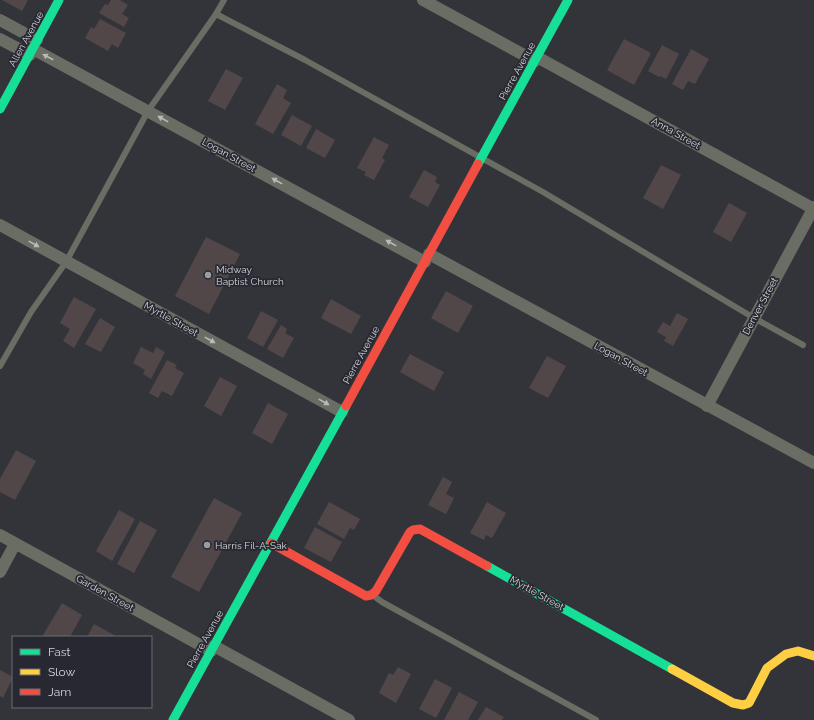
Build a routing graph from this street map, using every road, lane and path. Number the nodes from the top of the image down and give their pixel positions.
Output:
1 (59, 0) edge
2 (224, 0) edge
3 (423, 0) edge
4 (568, 0) edge
5 (216, 14) junction
6 (0, 20) edge
7 (0, 39) edge
8 (33, 48) junction
9 (536, 59) junction
10 (0, 109) edge
11 (148, 111) junction
12 (482, 158) junction
13 (814, 208) edge
14 (0, 225) edge
15 (427, 258) junction
16 (66, 262) junction
17 (754, 318) junction
18 (803, 345) dead end
19 (0, 366) edge
20 (707, 406) junction
21 (342, 412) junction
22 (814, 463) edge
23 (0, 536) edge
24 (271, 543) junction
25 (15, 544) junction
26 (0, 572) edge
27 (372, 595) junction
28 (212, 648) junction
29 (814, 656) edge
30 (173, 720) edge
31 (349, 720) edge
32 (596, 720) edge

1 - 8 main road, Allen Avenue
2 - 5 lane
3 - 9 street, Anna Street
4 - 9 main road, Pierre Avenue
5 - 11 lane
5 - 12 lane
6 - 8 street, Logan Street
7 - 8 street, Logan Street
8 - 10 main road, Allen Avenue
11 -> 8 street, Logan Street
9 - 12 main road, Pierre Avenue
9 - 13 street, Anna Street
15 -> 11 street, Logan Street
11 - 16 lane
12 - 15 main road, Pierre Avenue
12 - 17 lane
13 - 17 street, Denver Street
14 -> 16 street, Myrtle Street
15 - 20 street, Logan Street
15 - 21 main road, Pierre Avenue
16 - 19 lane
16 -> 21 street, Myrtle Street
17 - 18 lane
17 - 20 street, Denver Street
20 - 22 street, Logan Street
21 - 24 main road, Pierre Avenue
23 - 25 street, Garden Street
24 - 27 main road
24 - 28 main road, Pierre Avenue
25 - 26 street
25 - 28 street, Garden Street
27 - 29 main road, Myrtle Street
27 - 32 lane
28 - 30 main road, Pierre Avenue
28 - 31 street, Garden Street

